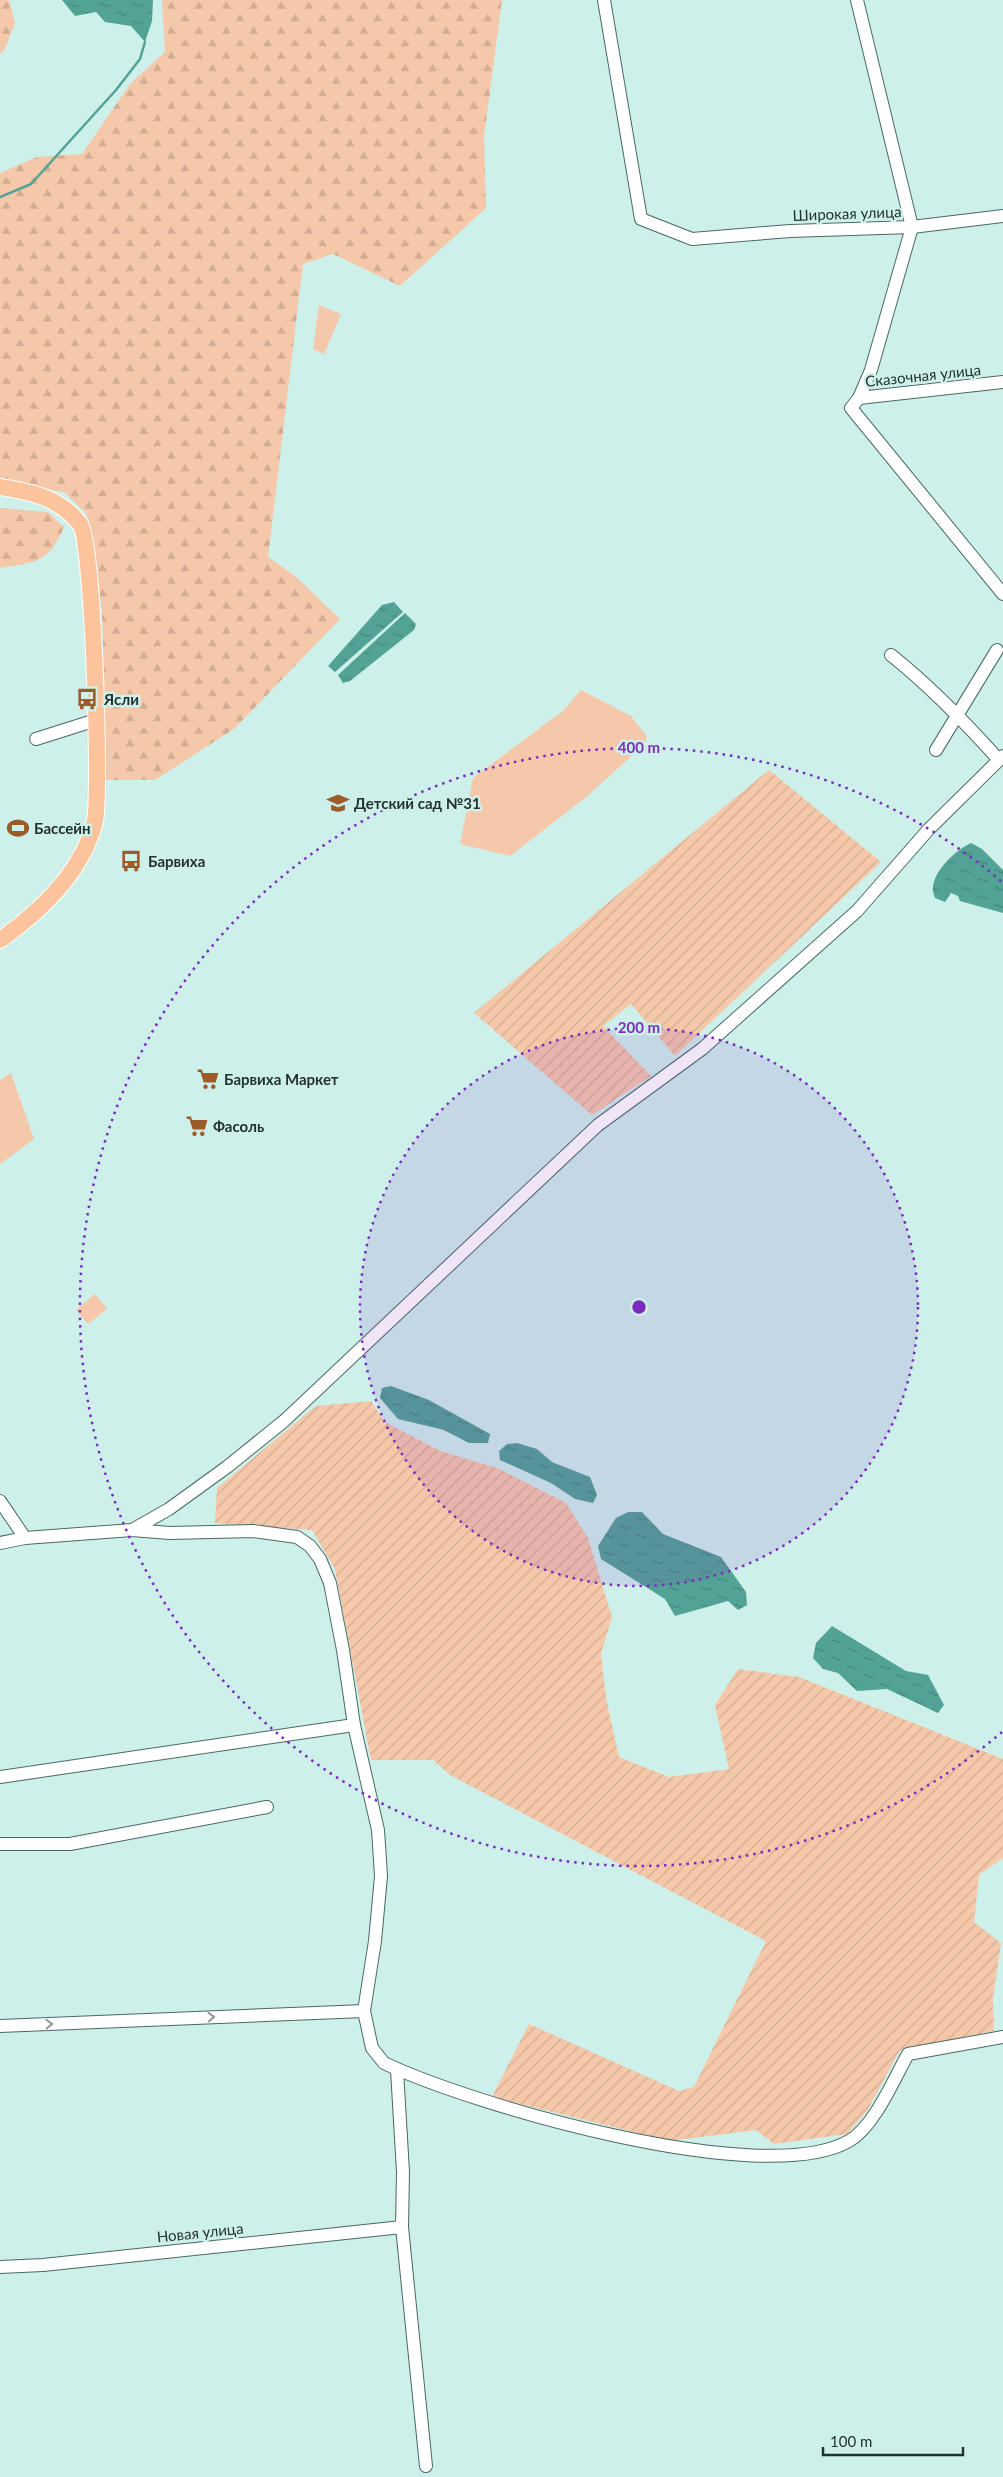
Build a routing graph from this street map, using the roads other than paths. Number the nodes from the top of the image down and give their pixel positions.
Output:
1 (604, 0) edge
2 (857, 0) edge
3 (1003, 216) edge
4 (912, 227) junction
5 (1003, 382) edge
6 (855, 403) junction
7 (0, 488) edge
8 (1003, 594) edge
9 (997, 650) dead end
10 (891, 655) dead end
11 (958, 714) junction
12 (96, 720) junction
13 (36, 739) dead end
14 (936, 750) dead end
15 (1001, 758) edge
16 (0, 940) edge
17 (0, 1501) edge
18 (132, 1530) junction
19 (25, 1538) junction
20 (0, 1543) edge
21 (354, 1726) junction
22 (0, 1777) edge
23 (267, 1807) dead end
24 (0, 1844) edge
25 (364, 2011) junction
26 (0, 2026) edge
27 (1003, 2037) edge
28 (397, 2070) junction
29 (402, 2227) junction
30 (0, 2267) edge
31 (426, 2466) dead end

1 - 4 street, Широкая улица
2 - 4 street
3 - 4 street, Широкая улица
4 - 6 street
5 - 6 street, Сказочная улица
6 - 8 street
7 - 12 main road
9 - 11 street
10 - 11 street
11 - 14 street
11 - 15 street
12 - 13 street
12 - 16 main road
15 - 18 street
17 - 19 street
18 - 19 street
18 - 21 street
19 - 20 street
21 - 22 street
21 - 25 street
23 - 24 street
26 -> 25 street
25 - 28 street
27 - 28 street
28 - 29 street
29 - 30 street, Новая улица
29 - 31 street

